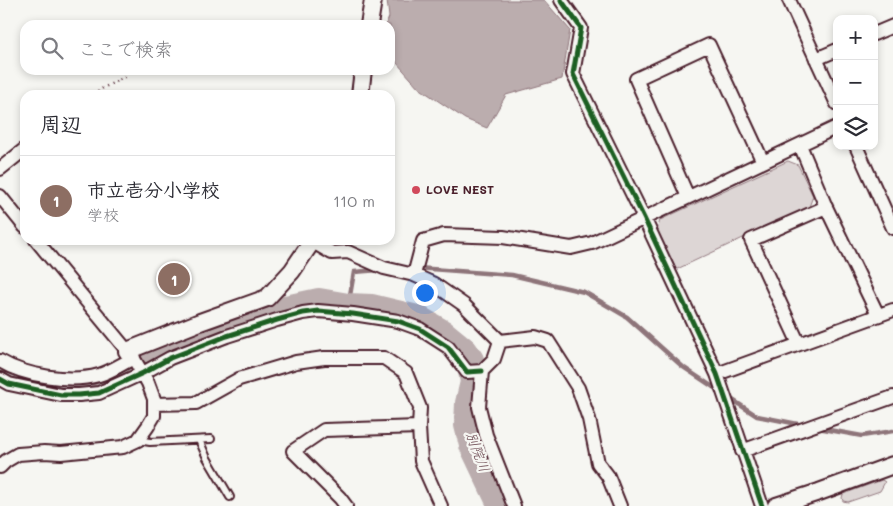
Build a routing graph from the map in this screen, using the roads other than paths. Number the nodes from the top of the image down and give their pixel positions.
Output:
1 (373, 0) edge
2 (561, 0) edge
3 (789, 0) edge
4 (370, 20) edge
5 (893, 26) edge
6 (878, 32) edge
7 (833, 52) edge
8 (816, 59) junction
9 (362, 75) edge
10 (361, 90) edge
11 (833, 95) edge
12 (833, 129) edge
13 (800, 145) junction
14 (858, 150) edge
15 (20, 153) edge
16 (763, 162) junction
17 (0, 169) edge
18 (0, 196) edge
19 (688, 197) junction
20 (826, 207) junction
21 (644, 218) junction
22 (20, 221) edge
23 (893, 228) edge
24 (40, 245) edge
25 (310, 245) edge
26 (319, 245) edge
27 (346, 246) edge
28 (414, 275) junction
29 (893, 310) edge
30 (878, 315) junction
31 (500, 341) junction
32 (799, 344) junction
33 (132, 356) junction
34 (0, 361) edge
35 (482, 371) junction
36 (143, 373) junction
37 (717, 374) junction
38 (0, 379) edge
39 (893, 397) edge
40 (154, 404) junction
41 (419, 427) junction
42 (211, 439) dead end
43 (138, 440) junction
44 (199, 440) junction
45 (742, 451) junction
46 (893, 465) edge
47 (0, 467) edge
48 (230, 496) dead end
49 (346, 506) edge
50 (441, 506) edge
51 (514, 506) edge
52 (620, 506) edge
53 (762, 506) edge
54 (776, 506) edge

1 - 4 street
2 - 21 street
3 - 8 street
5 - 6 street
7 - 8 street
8 - 11 street
9 - 10 street
12 - 13 street
13 - 16 street
13 - 20 street
14 - 23 street
15 - 17 street
16 - 19 street
16 - 19 street
18 - 22 street
19 - 21 street
20 - 30 street
20 - 32 street
21 - 28 street
21 - 37 street
24 - 33 street
25 - 33 street
26 - 27 street
27 - 28 street
28 - 31 street
29 - 30 street
30 - 32 street
31 - 35 street
31 - 52 street
32 - 37 street
33 - 34 street
33 - 36 street
35 - 36 street
35 - 51 street
36 - 38 street
36 - 40 street
37 - 45 street
39 - 45 street
40 - 41 street
40 - 43 street
41 - 49 street
41 - 50 street
42 - 44 lane
43 - 44 lane
43 - 47 street
44 - 48 lane
45 - 53 street
46 - 54 street

